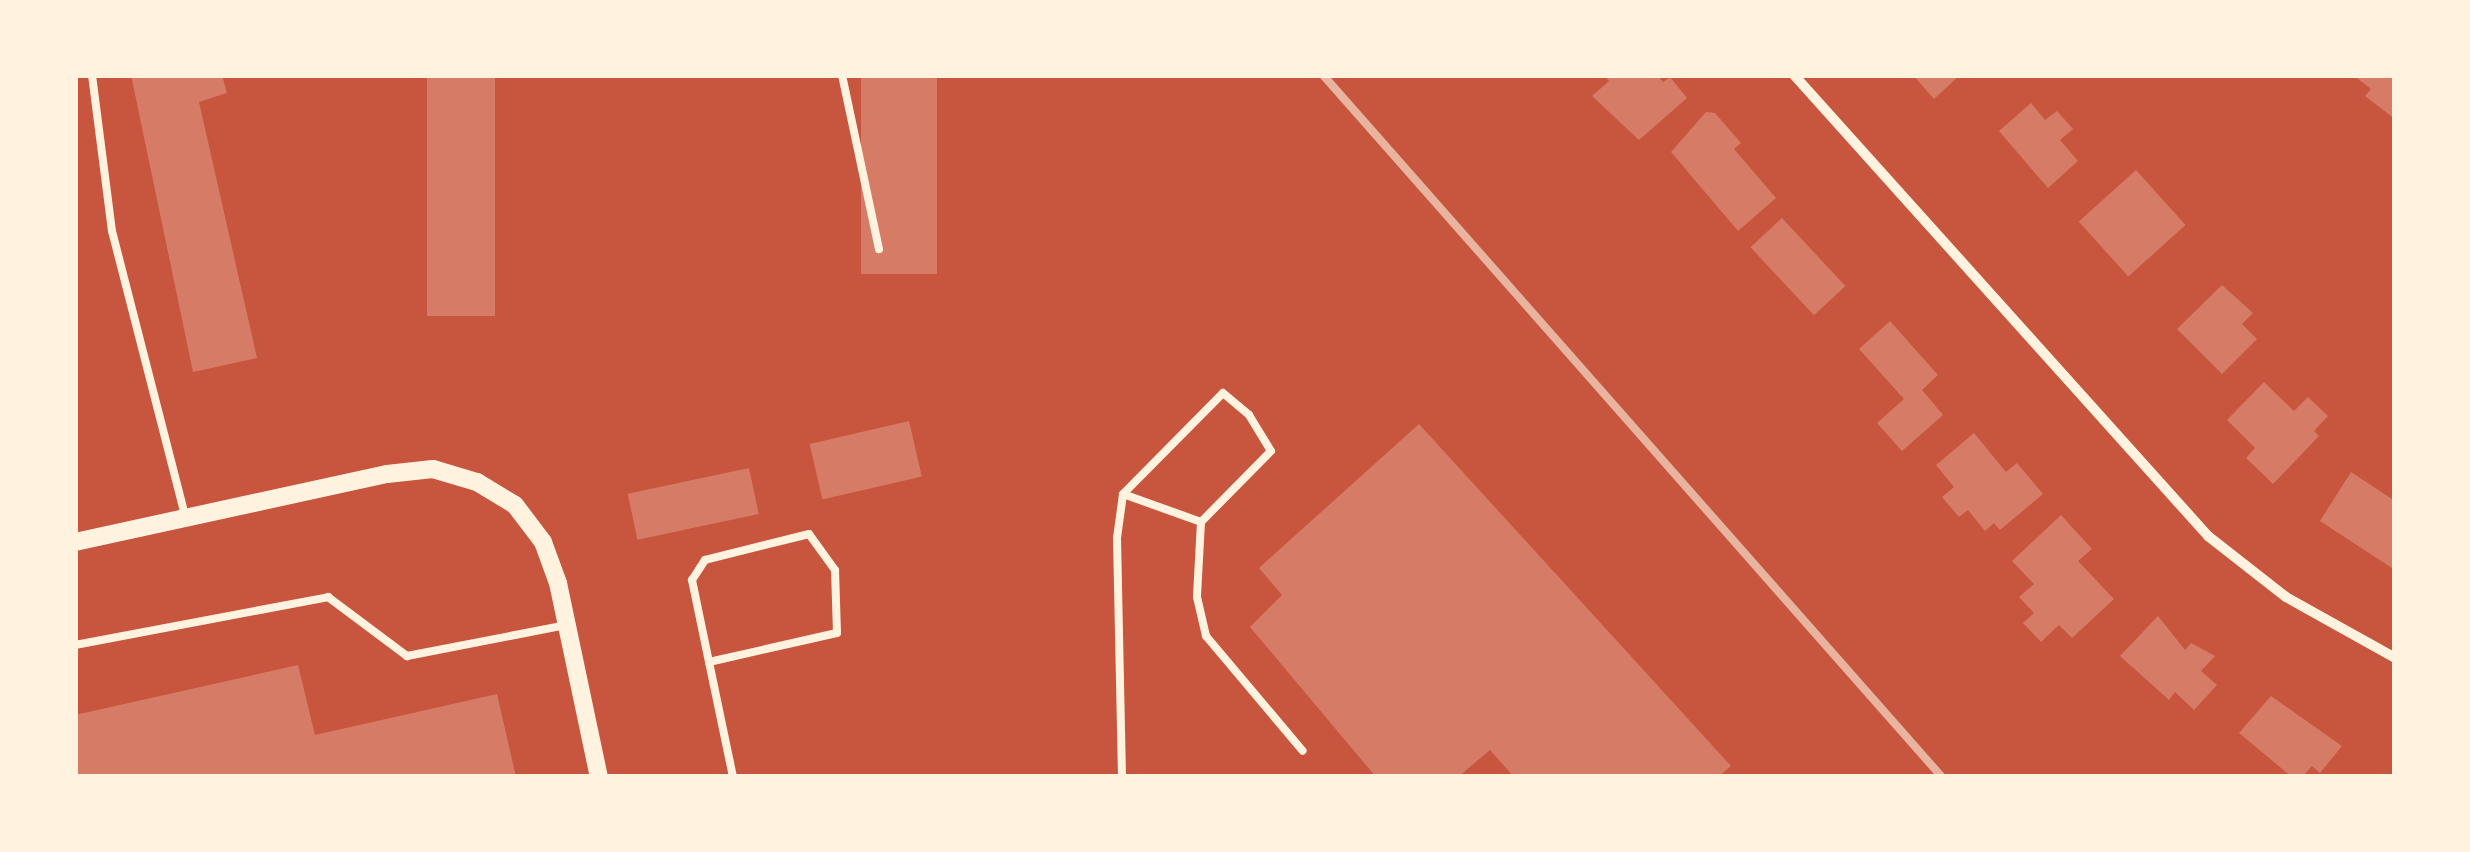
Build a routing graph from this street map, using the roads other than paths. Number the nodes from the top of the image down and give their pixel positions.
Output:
1 (92, 75) edge
2 (842, 75) edge
3 (1794, 75) edge
4 (879, 249) dead end
5 (1122, 494) junction
6 (186, 518) junction
7 (1201, 522) junction
8 (75, 542) edge
9 (566, 625) junction
10 (75, 645) edge
11 (2395, 658) edge
12 (709, 662) junction
13 (1303, 751) dead end
14 (599, 777) edge
15 (732, 777) edge
16 (1122, 777) edge

1 - 6 lane
2 - 4 lane
3 - 11 street
5 - 7 lane
5 - 7 lane
5 - 16 lane
6 - 8 street
6 - 9 street
7 - 13 lane
9 - 10 lane
9 - 14 street
12 - 12 lane
12 - 15 lane

